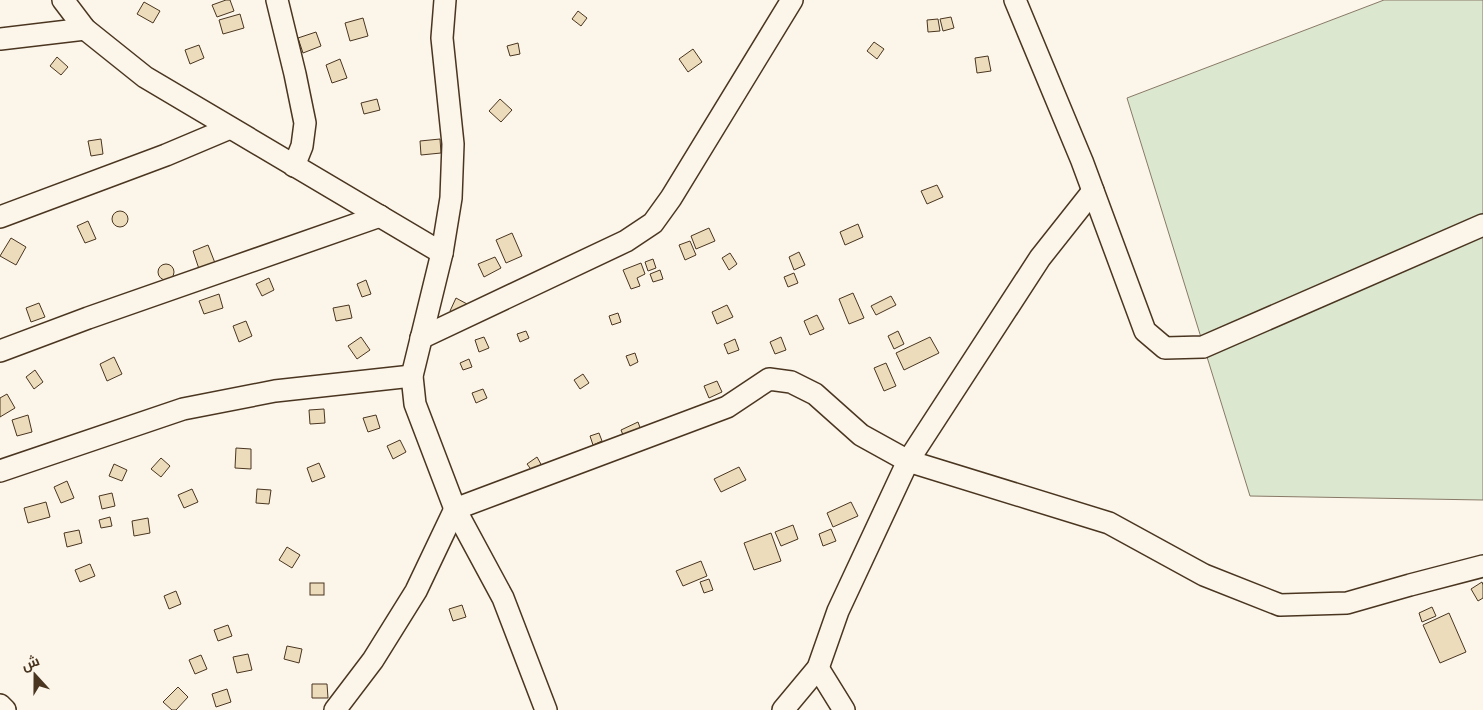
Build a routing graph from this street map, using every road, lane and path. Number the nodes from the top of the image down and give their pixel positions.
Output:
1 (64, 0) edge
2 (277, 0) edge
3 (445, 0) edge
4 (792, 0) edge
5 (1015, 0) edge
6 (85, 29) junction
7 (0, 39) edge
8 (230, 128) junction
9 (294, 166) junction
10 (1093, 192) junction
11 (380, 216) junction
12 (0, 218) edge
13 (1483, 225) edge
14 (442, 252) junction
15 (421, 338) junction
16 (0, 351) edge
17 (412, 376) junction
18 (908, 461) junction
19 (0, 471) edge
20 (455, 509) junction
21 (1483, 566) edge
22 (818, 668) junction
23 (0, 705) edge
24 (5, 710) edge
25 (334, 710) edge
26 (546, 710) edge
27 (783, 710) edge
28 (844, 710) edge

1 - 6 street
2 - 9 street
3 - 14 street
4 - 15 street
5 - 10 street
6 - 7 street
6 - 8 street
8 - 9 street
8 - 12 street
9 - 11 street
10 - 13 street
10 - 18 street
11 - 14 street
11 - 16 street
14 - 15 street
15 - 17 street
17 - 19 street
17 - 20 street
18 - 20 street
18 - 21 street
18 - 22 street
20 - 25 street
20 - 26 street
22 - 27 street
22 - 28 street
23 - 24 street

